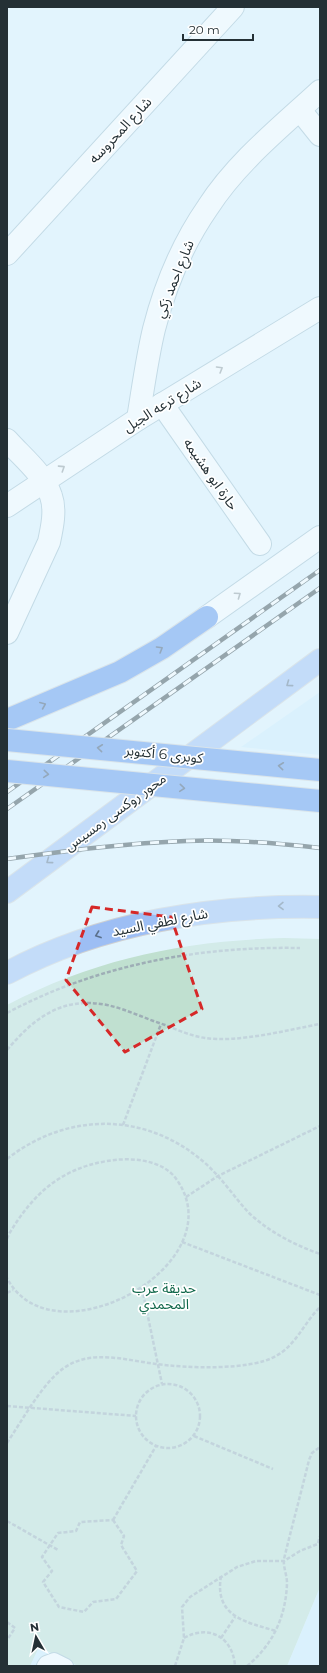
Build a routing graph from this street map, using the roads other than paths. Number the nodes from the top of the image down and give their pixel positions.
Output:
1 (233, 7) edge
2 (320, 91) edge
3 (300, 110) junction
4 (320, 135) edge
5 (7, 254) edge
6 (320, 308) edge
7 (162, 404) junction
8 (138, 419) junction
9 (7, 440) edge
10 (43, 481) junction
11 (7, 506) edge
12 (320, 537) edge
13 (260, 544) dead end
14 (207, 617) joint
15 (7, 633) edge
16 (320, 660) edge
17 (7, 720) edge
18 (7, 740) edge
19 (320, 770) edge
20 (7, 771) edge
21 (320, 801) edge
22 (7, 892) edge
23 (320, 907) edge
24 (7, 973) edge
25 (44, 1666) edge
26 (66, 1666) edge

1 - 5 street, شارع المحروسه
2 - 3 street, شارع احمد زكي
3 - 4 street
3 - 8 street, شارع احمد زكي
7 -> 6 street, شارع ترعه الجبل
7 - 8 street, شارع ترعه الجبل
7 - 13 street, حارة ابو هشيمه
10 -> 8 street, شارع ترعه الجبل
9 - 10 street
10 - 11 street, شارع ترعه الجبل
10 - 15 street
14 -> 12 street
17 -> 14 highway
16 -> 22 main road, محور روكسى رمسيس
19 -> 18 highway, كوبرى 6 أكتوبر, bridge
20 -> 21 highway, bridge
23 -> 24 main road, شارع لطفي السيد
25 - 26 lane

